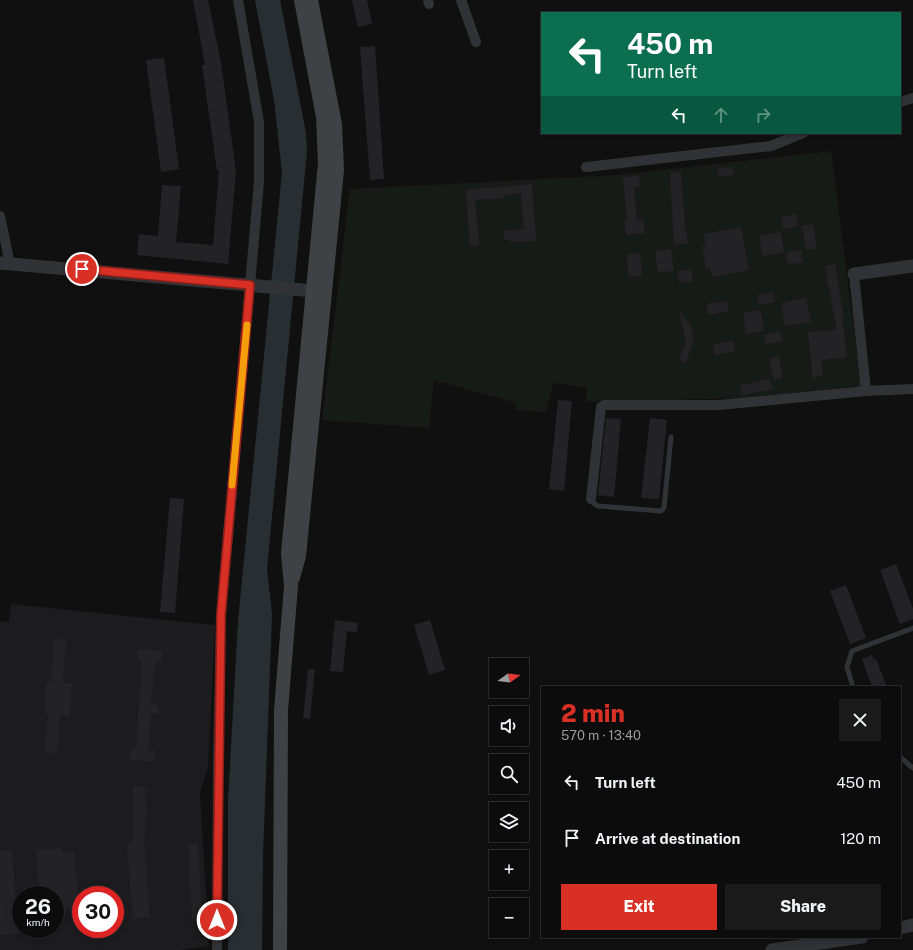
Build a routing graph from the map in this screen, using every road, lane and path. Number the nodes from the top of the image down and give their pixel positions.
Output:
1 (238, 0) edge
2 (301, 0) edge
3 (311, 0) edge
4 (461, 0) edge
5 (476, 42) dead end
6 (913, 98) edge
7 (901, 102) edge
8 (801, 134) edge
9 (586, 167) dead end
10 (0, 216) edge
11 (5, 263) edge
12 (913, 266) edge
13 (854, 274) joint
14 (250, 285) junction
15 (314, 291) junction
16 (913, 389) edge
17 (866, 391) junction
18 (671, 437) dead end
19 (591, 499) joint
20 (291, 586) junction
21 (913, 628) edge
22 (853, 686) edge
23 (901, 758) edge
24 (913, 768) edge
25 (913, 925) edge
26 (901, 928) edge
27 (855, 938) edge
28 (217, 950) edge
29 (280, 950) edge
30 (777, 950) edge

1 - 14 street
2 - 15 main road
3 - 20 main road
4 - 5 street
6 - 7 street
8 - 9 street
10 - 11 street
11 - 14 street
12 - 13 street
13 - 17 street
14 - 15 street
14 - 28 street
15 - 20 main road
16 - 17 street
17 - 19 street
18 - 19 lane
20 - 29 main road
21 - 22 lane
23 - 24 lane
25 - 26 street
27 - 30 street

